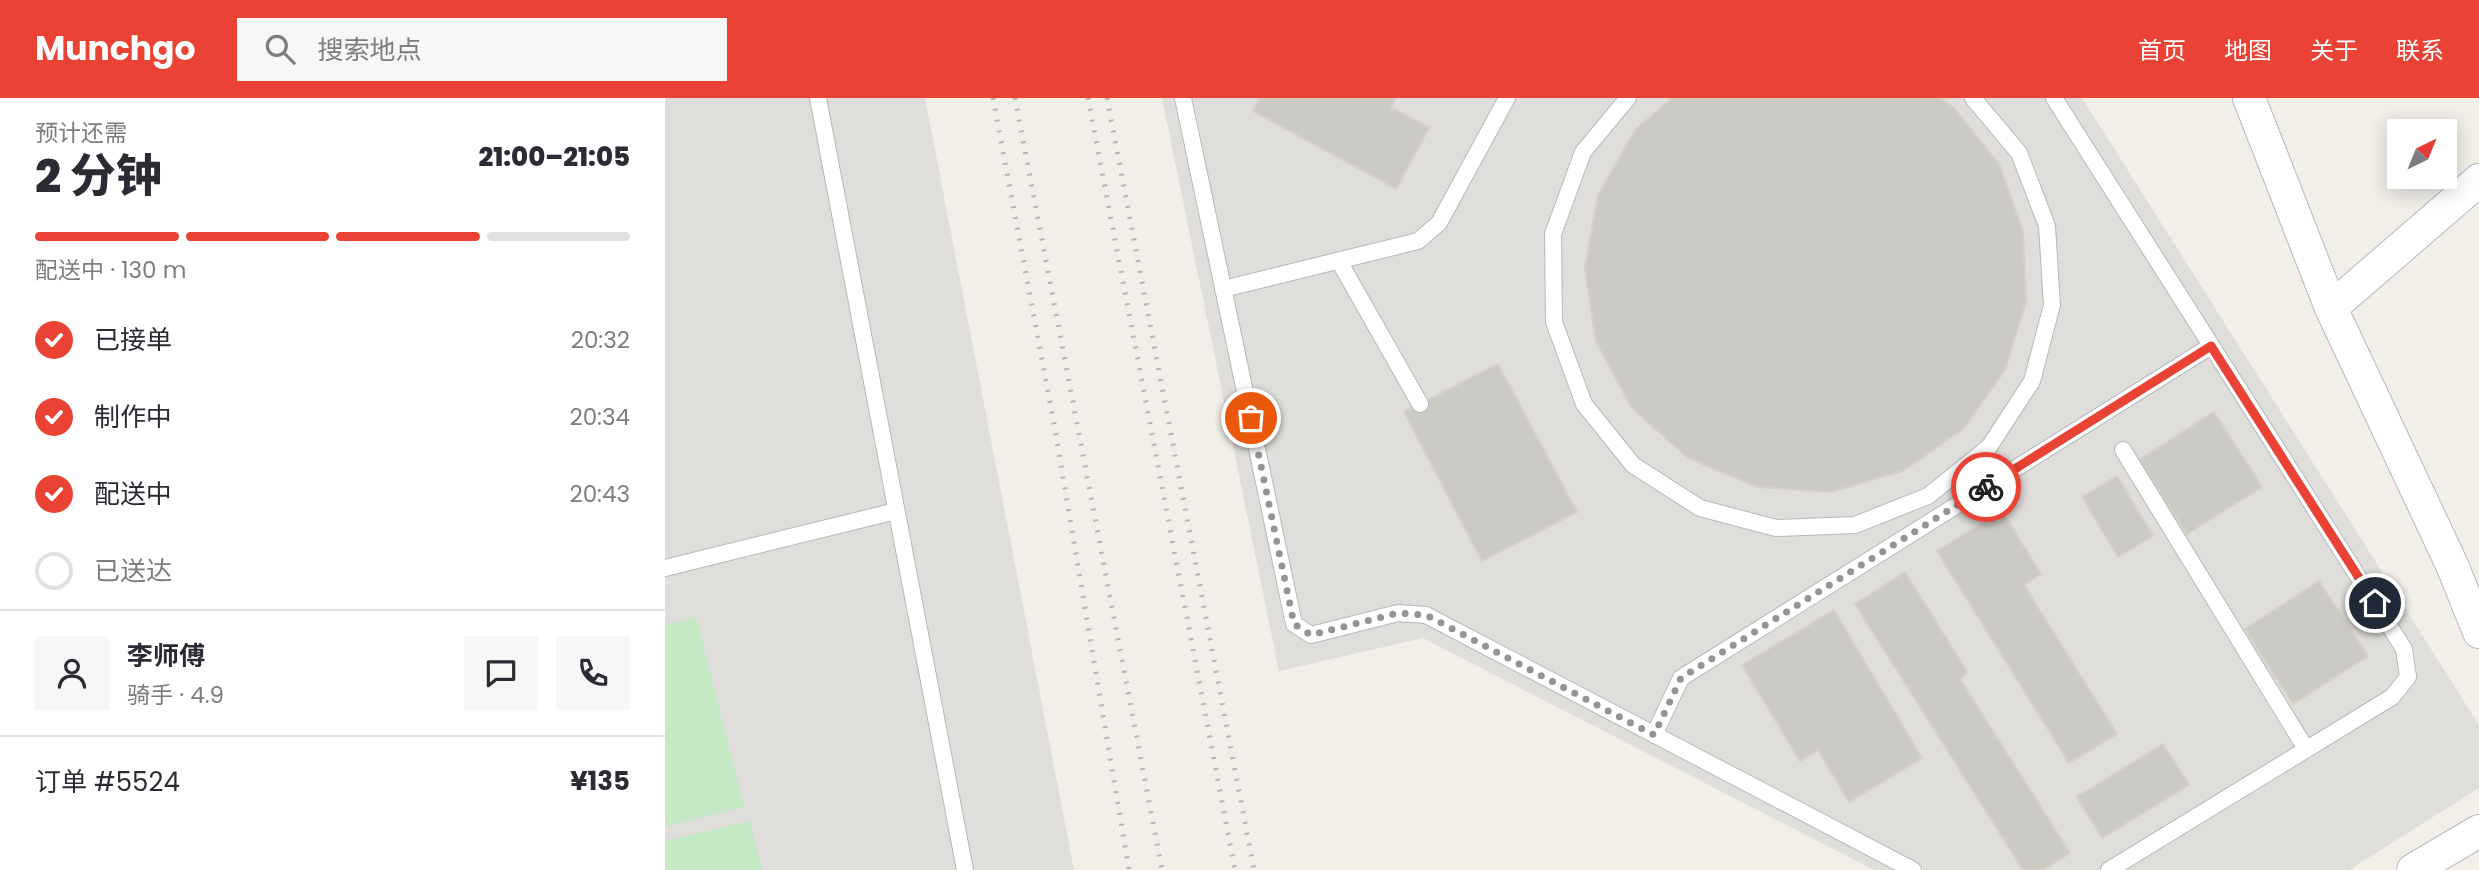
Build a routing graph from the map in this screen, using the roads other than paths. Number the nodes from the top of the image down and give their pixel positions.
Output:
1 (818, 98) edge
2 (1183, 98) edge
3 (1507, 98) edge
4 (1628, 98) edge
5 (1973, 98) edge
6 (2054, 98) edge
7 (2249, 98) edge
8 (2479, 180) edge
9 (1339, 261) junction
10 (1223, 289) junction
11 (2331, 308) junction
12 (2211, 346) junction
13 (1420, 404) dead end
14 (2123, 450) dead end
15 (896, 511) junction
16 (665, 568) edge
17 (2479, 632) edge
18 (1654, 735) junction
19 (2307, 749) junction
20 (2479, 831) edge
21 (965, 870) edge
22 (1913, 870) edge
23 (2109, 870) edge
24 (2413, 870) edge

1 - 15 lane
2 - 10 lane
3 - 9 lane
4 - 5 lane
6 - 12 lane
7 - 11 street
8 - 11 street
9 - 10 lane
9 - 13 lane
10 - 18 lane
11 - 17 street
12 - 18 lane
12 - 19 lane
14 - 19 lane
15 - 16 lane
15 - 21 lane
18 - 22 lane
19 - 23 lane
20 - 24 street

